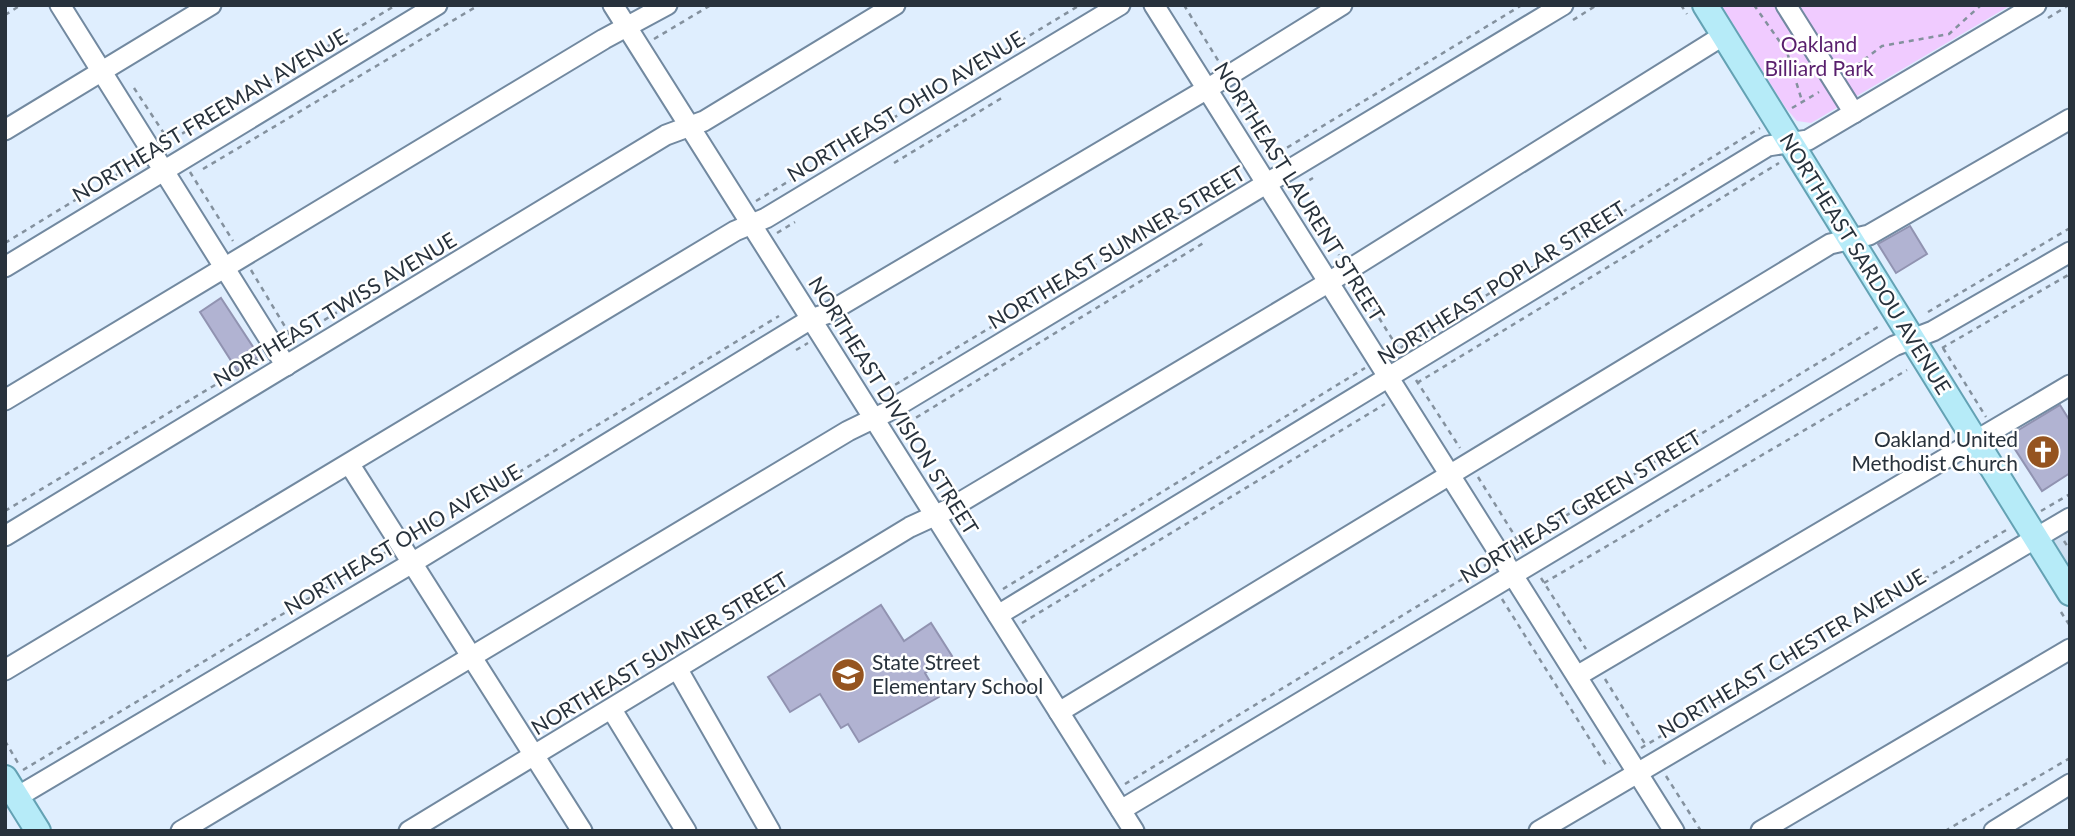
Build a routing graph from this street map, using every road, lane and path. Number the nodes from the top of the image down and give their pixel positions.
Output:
1 (21, 5) edge
2 (60, 5) edge
3 (211, 5) edge
4 (396, 5) edge
5 (437, 5) edge
6 (479, 5) edge
7 (613, 5) edge
8 (667, 5) edge
9 (710, 5) edge
10 (895, 5) edge
11 (1080, 5) edge
12 (1120, 5) edge
13 (1154, 5) edge
14 (1184, 5) edge
15 (1342, 5) edge
16 (1521, 5) edge
17 (1563, 5) edge
18 (1705, 5) edge
19 (1754, 5) edge
20 (1786, 5) edge
21 (1981, 5) edge
22 (2036, 5) edge
23 (5, 15) edge
24 (627, 27) junction
25 (1724, 36) junction
26 (640, 48) junction
27 (109, 67) junction
28 (1227, 76) junction
29 (1836, 82) junction
30 (1207, 89) junction
31 (1802, 102) junction
32 (1854, 113) junction
33 (1776, 118) junction
34 (2070, 119) edge
35 (688, 124) junction
36 (5, 130) edge
37 (170, 142) junction
38 (1789, 142) junction
39 (152, 152) junction
40 (1275, 154) junction
41 (187, 167) junction
42 (1256, 168) junction
43 (163, 170) junction
44 (1289, 172) junction
45 (1267, 185) junction
46 (174, 187) junction
47 (755, 202) dead end
48 (751, 225) junction
49 (2070, 228) edge
50 (1849, 239) junction
51 (5, 243) edge
52 (2070, 252) edge
53 (244, 257) junction
54 (5, 267) edge
55 (225, 268) junction
56 (1349, 270) junction
57 (2070, 274) edge
58 (1329, 282) junction
59 (363, 297) dead end
60 (1922, 316) dead end
61 (811, 319) junction
62 (284, 344) junction
63 (1398, 349) junction
64 (1918, 350) junction
65 (304, 355) junction
66 (1378, 360) junction
67 (286, 366) junction
68 (1408, 368) junction
69 (1390, 379) junction
70 (2070, 384) edge
71 (878, 395) dead end
72 (5, 400) edge
73 (873, 417) junction
74 (1975, 441) junction
75 (1471, 464) junction
76 (350, 465) junction
77 (1451, 476) junction
78 (2070, 494) edge
79 (5, 511) edge
80 (935, 515) junction
81 (2070, 518) edge
82 (2030, 529) junction
83 (5, 536) edge
84 (412, 563) junction
85 (1532, 564) junction
86 (1481, 567) dead end
87 (1513, 574) junction
88 (1544, 583) junction
89 (1493, 585) junction
90 (1001, 590) dead end
91 (2070, 593) edge
92 (998, 615) junction
93 (2070, 649) edge
94 (472, 658) junction
95 (1596, 664) junction
96 (5, 670) edge
97 (678, 670) junction
98 (1577, 676) junction
99 (1059, 712) junction
100 (616, 716) junction
101 (1651, 753) junction
102 (535, 756) junction
103 (2070, 758) edge
104 (1633, 764) junction
105 (2070, 784) edge
106 (11, 787) edge
107 (1121, 810) junction
108 (35, 830) edge
109 (181, 831) edge
110 (409, 831) edge
111 (582, 831) edge
112 (686, 831) edge
113 (771, 831) edge
114 (1134, 831) edge
115 (1539, 831) edge
116 (1674, 831) edge
117 (1701, 831) edge
118 (1761, 831) edge
119 (1945, 831) edge
120 (1994, 831) edge

1 - 23 path
2 - 27 street
3 - 27 street
4 - 37 path
5 - 41 street, NORTHEAST FREEMAN AVENUE
6 - 41 path
7 - 24 street, NORTHEAST DIVISION STREET
8 - 24 street
9 - 26 path
10 - 35 street, NORTHEAST TWISS AVENUE
11 - 47 path
12 - 48 street, NORTHEAST OHIO AVENUE
13 - 30 street, NORTHEAST LAURENT STREET
14 - 28 path
15 - 28 street, NORTHEAST OHIO AVENUE
16 - 40 path
17 - 44 street, NORTHEAST SUMNER STREET
18 - 25 main road, NORTHEAST SARDOU AVENUE
19 - 31 path
20 - 29 street
21 - 29 path
22 - 32 street, NORTHEAST POPLAR STREET
24 - 26 street, NORTHEAST DIVISION STREET
24 - 53 street
25 - 33 main road, NORTHEAST SARDOU AVENUE
25 - 56 street, NORTHEAST SUMNER STREET
26 - 35 street, NORTHEAST DIVISION STREET
27 - 36 street
27 - 37 path
27 - 39 street
28 - 30 street, NORTHEAST OHIO AVENUE
28 - 40 path
29 - 31 path
29 - 32 street
30 - 42 street, NORTHEAST LAURENT STREET
30 - 61 street, NORTHEAST OHIO AVENUE
31 - 33 path
32 - 38 street, NORTHEAST POPLAR STREET
33 - 38 main road, NORTHEAST SARDOU AVENUE
33 - 63 path
34 - 50 street
35 - 48 street, NORTHEAST DIVISION STREET
35 - 65 street, NORTHEAST TWISS AVENUE
37 - 39 path
37 - 41 path
38 - 50 main road, NORTHEAST SARDOU AVENUE
38 - 68 street, NORTHEAST POPLAR STREET
39 - 43 street
39 - 51 path
40 - 42 path
40 - 44 path
41 - 43 street, NORTHEAST FREEMAN AVENUE
41 - 46 path
41 - 53 path
42 - 45 street, NORTHEAST LAURENT STREET
42 - 71 path
43 - 46 street
43 - 54 street, NORTHEAST FREEMAN AVENUE
44 - 45 street, NORTHEAST SUMNER STREET
44 - 56 path
45 - 58 street, NORTHEAST LAURENT STREET
45 - 73 street, NORTHEAST SUMNER STREET
46 - 55 street
48 - 61 street, NORTHEAST DIVISION STREET
48 - 76 street, NORTHEAST OHIO AVENUE
49 - 60 path
50 - 64 main road, NORTHEAST SARDOU AVENUE
50 - 75 street
52 - 64 street, NORTHEAST GREEN STREET
53 - 55 street
53 - 62 path
55 - 62 street
55 - 72 street
56 - 58 street, NORTHEAST SUMNER STREET
56 - 63 path
57 - 64 path
58 - 66 street, NORTHEAST LAURENT STREET
58 - 80 street, NORTHEAST SUMNER STREET
59 - 62 path
61 - 73 street, NORTHEAST DIVISION STREET
61 - 84 street, NORTHEAST OHIO AVENUE
62 - 65 path
62 - 67 street
62 - 79 path
63 - 66 path
63 - 68 path
64 - 74 main road, NORTHEAST SARDOU AVENUE
64 - 85 street, NORTHEAST GREEN STREET
64 - 88 path
65 - 67 street, NORTHEAST TWISS AVENUE
66 - 69 street, NORTHEAST LAURENT STREET
66 - 90 path
67 - 83 street, NORTHEAST TWISS AVENUE
68 - 69 street, NORTHEAST POPLAR STREET
68 - 75 path
69 - 77 street, NORTHEAST LAURENT STREET
69 - 92 street, NORTHEAST POPLAR STREET
70 - 74 street
73 - 80 street, NORTHEAST DIVISION STREET
73 - 94 street, NORTHEAST SUMNER STREET
74 - 82 main road, NORTHEAST SARDOU AVENUE
74 - 95 street
75 - 77 street
75 - 85 path
76 - 84 street
76 - 96 street, NORTHEAST OHIO AVENUE
77 - 87 street, NORTHEAST LAURENT STREET
77 - 99 street
78 - 82 path
80 - 92 street, NORTHEAST DIVISION STREET
80 - 97 street, NORTHEAST SUMNER STREET
81 - 82 street, NORTHEAST CHESTER AVENUE
82 - 91 main road, NORTHEAST SARDOU AVENUE
82 - 101 street, NORTHEAST CHESTER AVENUE
82 - 101 path
84 - 94 street
84 - 106 street, NORTHEAST OHIO AVENUE
85 - 87 street, NORTHEAST GREEN STREET
85 - 88 path
86 - 89 path
87 - 89 street, NORTHEAST GREEN STREET
87 - 98 street, NORTHEAST LAURENT STREET
88 - 95 path
89 - 104 path
89 - 107 street, NORTHEAST GREEN STREET
92 - 99 street, NORTHEAST DIVISION STREET
93 - 118 street
94 - 102 street
94 - 109 street, NORTHEAST SUMNER STREET
95 - 98 street
95 - 101 path
97 - 100 street, NORTHEAST SUMNER STREET
97 - 113 street
98 - 104 street, NORTHEAST LAURENT STREET
99 - 107 street, NORTHEAST DIVISION STREET
100 - 102 street, NORTHEAST SUMNER STREET
100 - 112 street
101 - 104 street, NORTHEAST CHESTER AVENUE
101 - 104 path
101 - 117 path
102 - 110 street, NORTHEAST SUMNER STREET
102 - 111 street
103 - 119 path
104 - 115 street, NORTHEAST CHESTER AVENUE
104 - 116 street, NORTHEAST LAURENT STREET
105 - 120 street
106 - 108 main road
107 - 114 street, NORTHEAST DIVISION STREET

